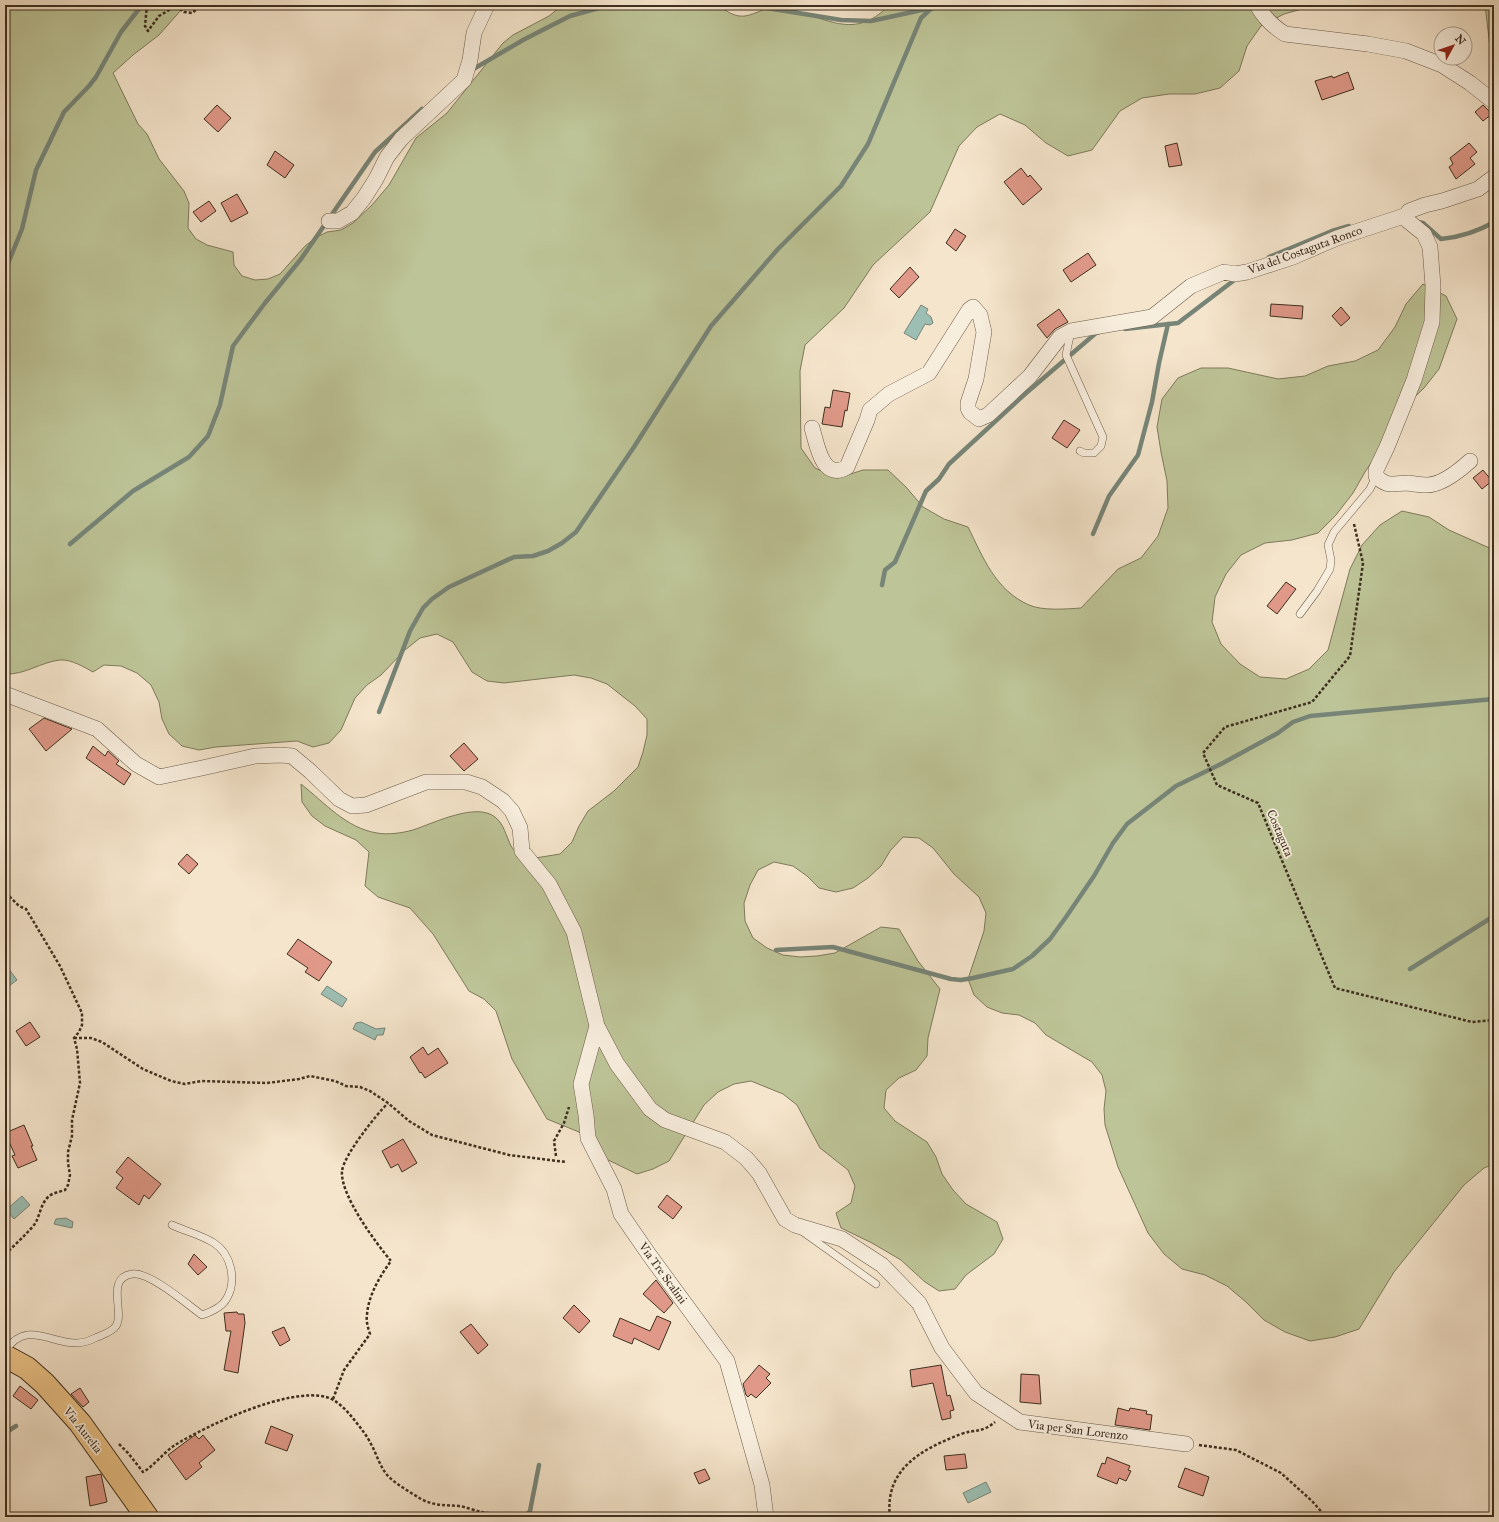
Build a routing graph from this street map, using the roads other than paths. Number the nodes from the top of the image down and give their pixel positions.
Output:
1 (487, 5) edge
2 (1257, 5) edge
3 (1494, 102) edge
4 (1494, 177) edge
5 (1407, 215) junction
6 (329, 221) dead end
7 (1072, 331) junction
8 (812, 428) dead end
9 (1080, 451) dead end
10 (1470, 461) dead end
11 (1376, 476) junction
12 (1300, 614) dead end
13 (5, 694) edge
14 (597, 1026) junction
15 (172, 1225) dead end
16 (795, 1225) junction
17 (876, 1284) dead end
18 (5, 1351) edge
19 (5, 1356) edge
20 (1186, 1444) road end
21 (147, 1517) edge
22 (766, 1517) edge

1 - 6 street
2 - 3 street
4 - 5 street, Via del Costaguta Ronco
5 - 7 street, Via del Costaguta Ronco
5 - 11 street
7 - 8 street, Via del Costaguta Ronco
7 - 9 lane
10 - 11 street
11 - 12 lane
13 - 14 street
14 - 16 street
14 - 22 street, Via Tre Scalini
15 - 18 lane
16 - 17 lane
16 - 20 street, Via per San Lorenzo
19 - 21 main road, Via Aurelia

